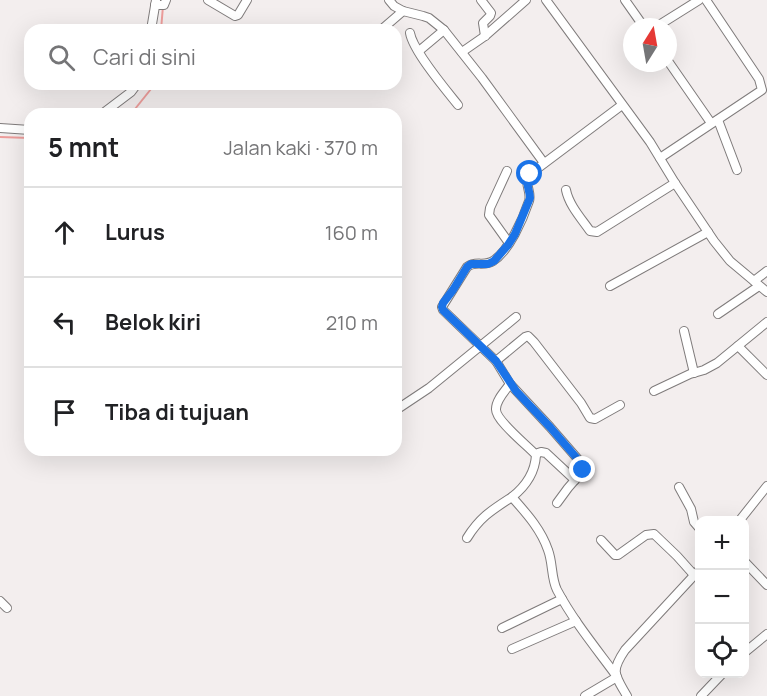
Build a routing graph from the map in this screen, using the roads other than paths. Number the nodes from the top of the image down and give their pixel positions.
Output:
1 (208, 0) edge
2 (248, 0) edge
3 (389, 0) edge
4 (481, 0) edge
5 (526, 0) edge
6 (546, 0) edge
7 (625, 0) edge
8 (699, 0) edge
9 (706, 0) edge
10 (160, 3) edge
11 (403, 11) junction
12 (638, 18) edge
13 (670, 18) edge
14 (153, 24) edge
15 (388, 24) edge
16 (444, 30) junction
17 (410, 33) dead end
18 (485, 36) junction
19 (419, 51) junction
20 (462, 52) junction
21 (677, 72) edge
22 (765, 89) edge
23 (132, 90) edge
24 (458, 105) dead end
25 (622, 105) junction
26 (110, 108) edge
27 (715, 121) junction
28 (0, 128) edge
29 (24, 130) edge
30 (660, 158) junction
31 (544, 163) junction
32 (736, 170) dead end
33 (507, 171) dead end
34 (675, 183) junction
35 (566, 190) dead end
36 (708, 232) junction
37 (509, 243) junction
38 (767, 271) edge
39 (757, 284) junction
40 (610, 286) dead end
41 (767, 292) edge
42 (718, 314) dead end
43 (516, 317) dead end
44 (767, 322) edge
45 (684, 330) dead end
46 (481, 346) junction
47 (738, 346) junction
48 (496, 361) junction
49 (694, 373) junction
50 (767, 375) edge
51 (510, 384) junction
52 (654, 391) dead end
53 (620, 405) dead end
54 (402, 406) edge
55 (536, 455) junction
56 (575, 480) junction
57 (767, 486) edge
58 (679, 487) dead end
59 (512, 496) junction
60 (557, 503) dead end
61 (743, 516) edge
62 (695, 523) edge
63 (467, 538) dead end
64 (601, 540) dead end
65 (749, 566) edge
66 (695, 570) edge
67 (695, 574) edge
68 (767, 585) edge
69 (562, 599) junction
70 (0, 601) edge
71 (7, 608) dead end
72 (576, 621) junction
73 (502, 628) dead end
74 (767, 634) edge
75 (512, 649) dead end
76 (749, 649) edge
77 (616, 676) junction
78 (718, 678) edge
79 (585, 696) edge
80 (627, 696) edge
81 (701, 696) edge

1 - 2 street
3 - 11 street
4 - 18 street
5 - 18 street
6 - 25 street
7 - 12 street
8 - 13 street
9 - 22 street
10 - 14 street
11 - 15 street
11 - 16 street
16 - 19 street
16 - 20 street
17 - 19 street
18 - 20 street
19 - 24 street
20 - 31 street
21 - 27 street
22 - 27 street
23 - 26 street
25 - 30 street
25 - 31 street
27 - 30 street
27 - 32 street
28 - 29 street
30 - 34 street
31 - 37 street
33 - 37 street
34 - 35 street
34 - 36 street
36 - 39 street
36 - 40 street
37 - 46 street
38 - 39 street
39 - 41 street
39 - 42 street
43 - 46 street
44 - 47 street
45 - 49 street
46 - 48 street
46 - 54 street
47 - 49 street
47 - 50 street
48 - 51 street
48 - 53 street
49 - 52 street
51 - 55 street
51 - 56 street
55 - 56 street
55 - 59 street
56 - 60 street
57 - 61 street
58 - 62 street
59 - 63 street
59 - 69 street
64 - 66 street
65 - 68 street
67 - 77 street
69 - 72 street
69 - 73 street
70 - 71 street
72 - 75 street
72 - 77 street
74 - 76 street
77 - 79 street
77 - 80 street
78 - 81 street

